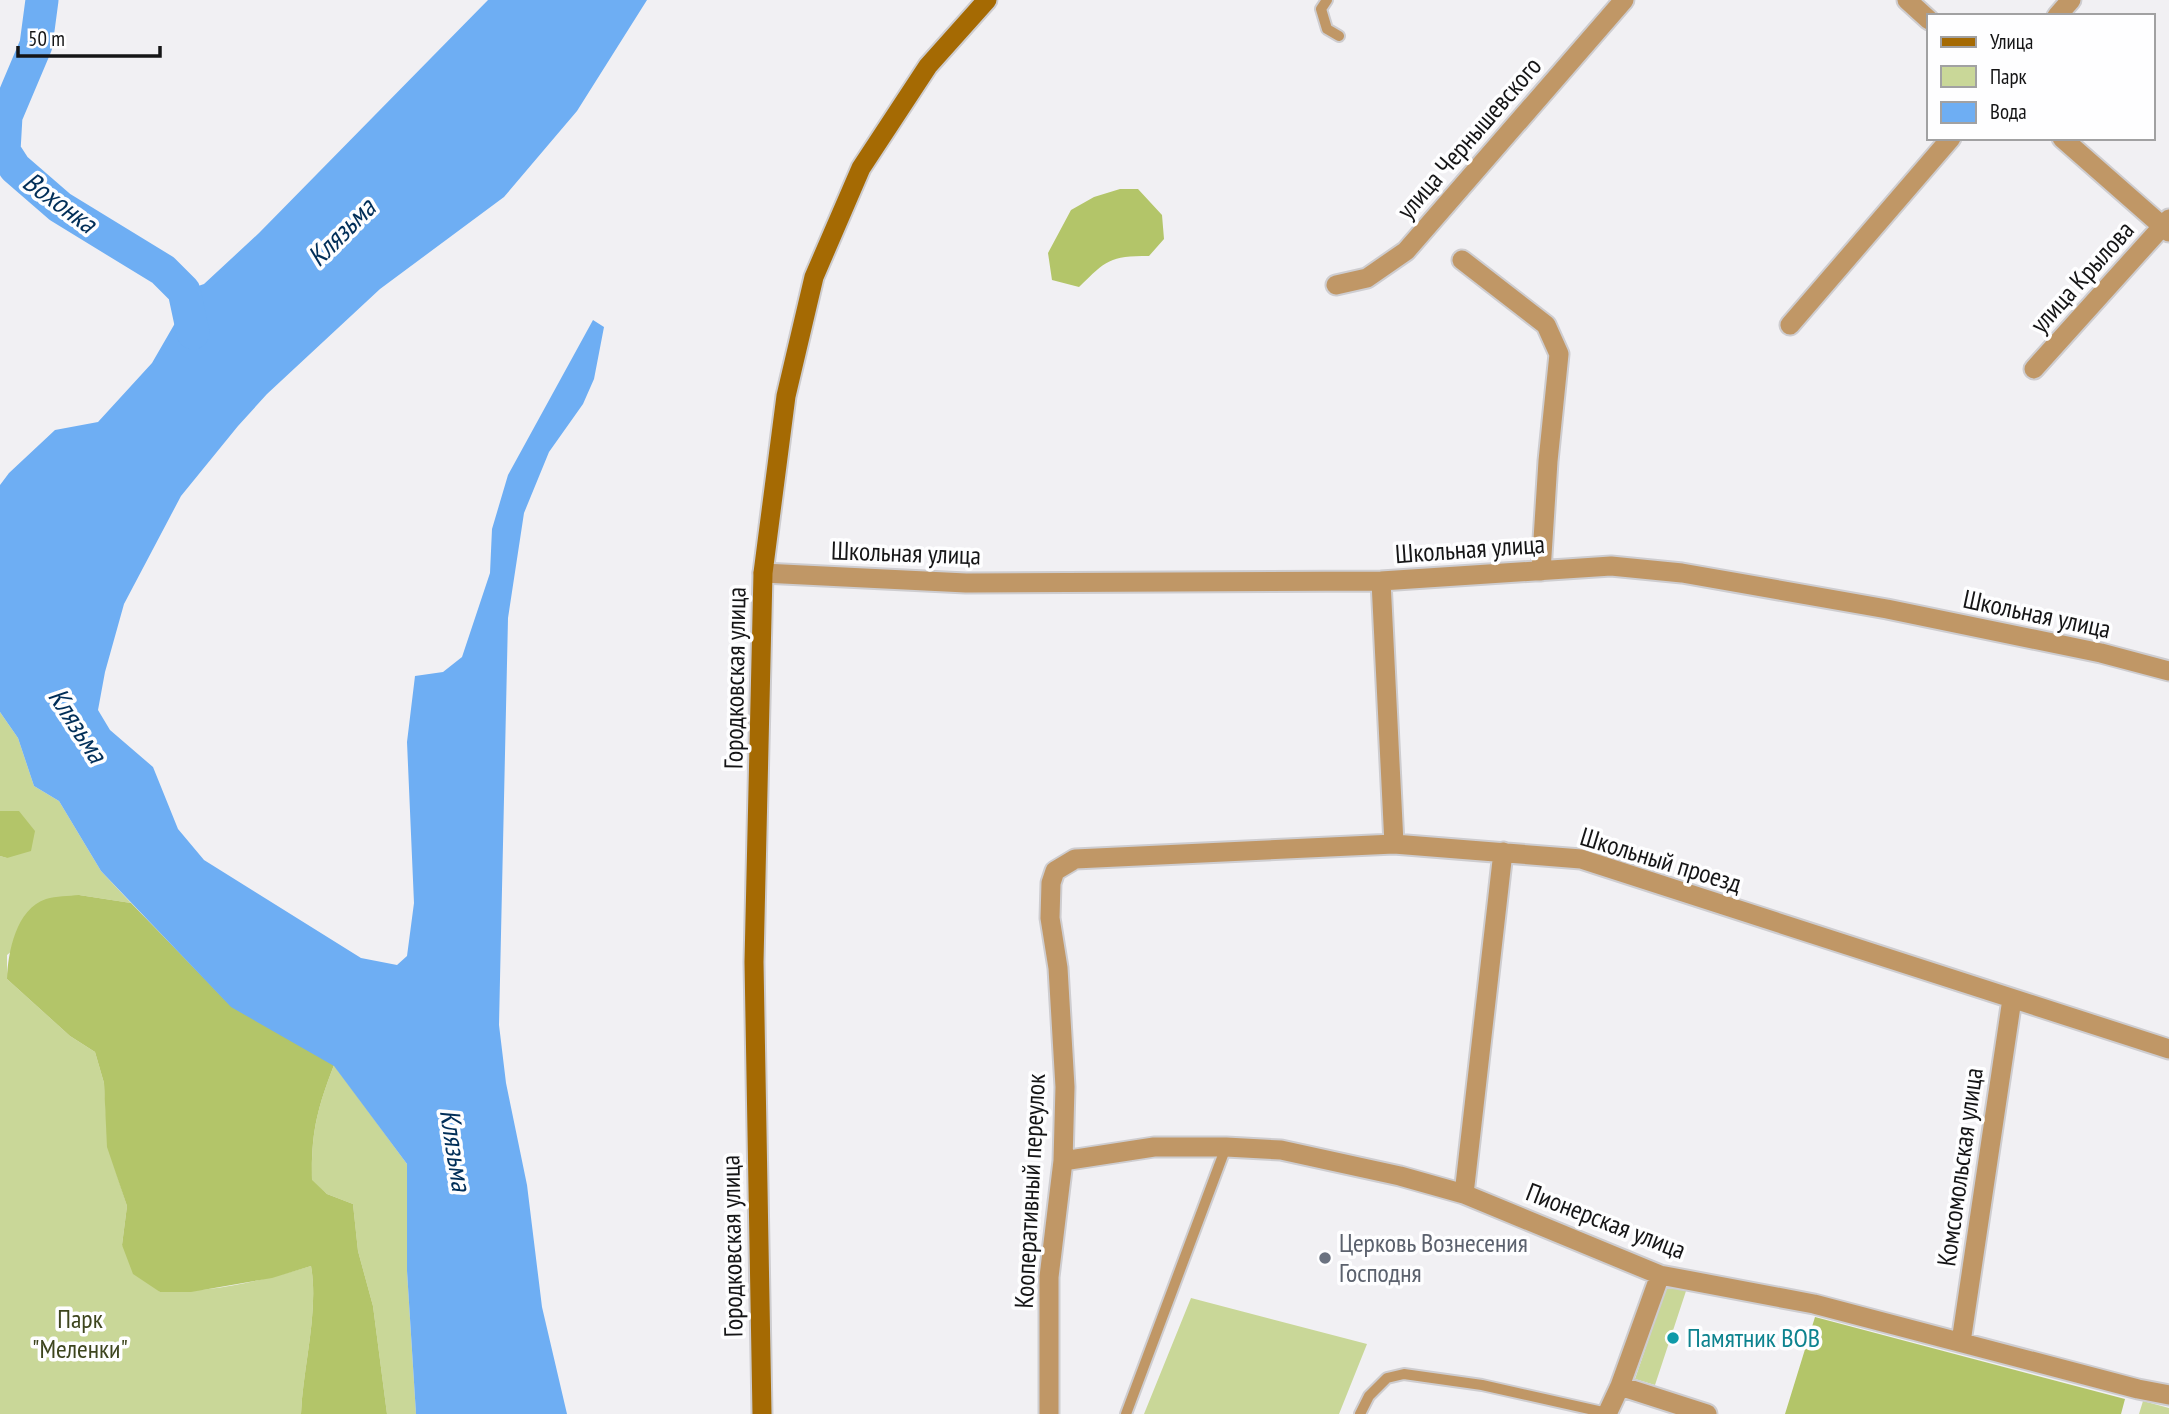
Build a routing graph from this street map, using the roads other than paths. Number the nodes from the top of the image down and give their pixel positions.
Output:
1 (987, 0) edge
2 (1327, 0) edge
3 (1624, 0) edge
4 (1908, 0) edge
5 (2071, 0) edge
6 (2059, 14) edge
7 (1927, 18) edge
8 (1339, 36) dead end
9 (1949, 140) edge
10 (2064, 140) edge
11 (2167, 226) edge
12 (1462, 260) dead end
13 (1336, 285) dead end
14 (1790, 325) dead end
15 (2034, 369) dead end
16 (1541, 571) junction
17 (764, 573) junction
18 (1381, 581) junction
19 (2169, 671) edge
20 (1394, 844) junction
21 (1503, 852) junction
22 (1075, 859) joint
23 (2012, 999) junction
24 (2169, 1049) edge
25 (1226, 1147) junction
26 (1063, 1161) junction
27 (1464, 1194) junction
28 (1660, 1275) junction
29 (1961, 1342) junction
30 (1620, 1386) junction
31 (2169, 1395) edge
32 (762, 1414) edge
33 (1049, 1414) edge
34 (1126, 1414) edge
35 (1360, 1414) edge
36 (1607, 1414) edge
37 (1707, 1414) edge

1 - 17 main road, Городковская улица
2 - 8 lane
3 - 13 street, улица Чернышевского
4 - 7 street
5 - 6 street
9 - 14 street
10 - 11 street
11 - 15 street, улица Крылова
12 - 16 street
16 - 18 street, Школьная улица
16 - 19 street, Школьная улица
17 - 18 street, Школьная улица
17 - 32 main road, Городковская улица
18 - 20 street
20 - 21 street, Школьный проезд
20 - 22 street, Школьный проезд
21 - 23 street, Школьный проезд
21 - 27 street
22 - 26 street, Кооперативный переулок
23 - 24 street, Школьный проезд
23 - 29 street, Комсомольская улица
25 - 26 street, Пионерская улица
25 - 27 street, Пионерская улица
25 - 34 lane
26 - 33 street, Кооперативный переулок
27 - 28 street, Пионерская улица
28 - 29 street, Пионерская улица
28 - 30 street
29 - 31 street, Пионерская улица
30 - 36 street
30 - 37 street
35 - 36 lane

